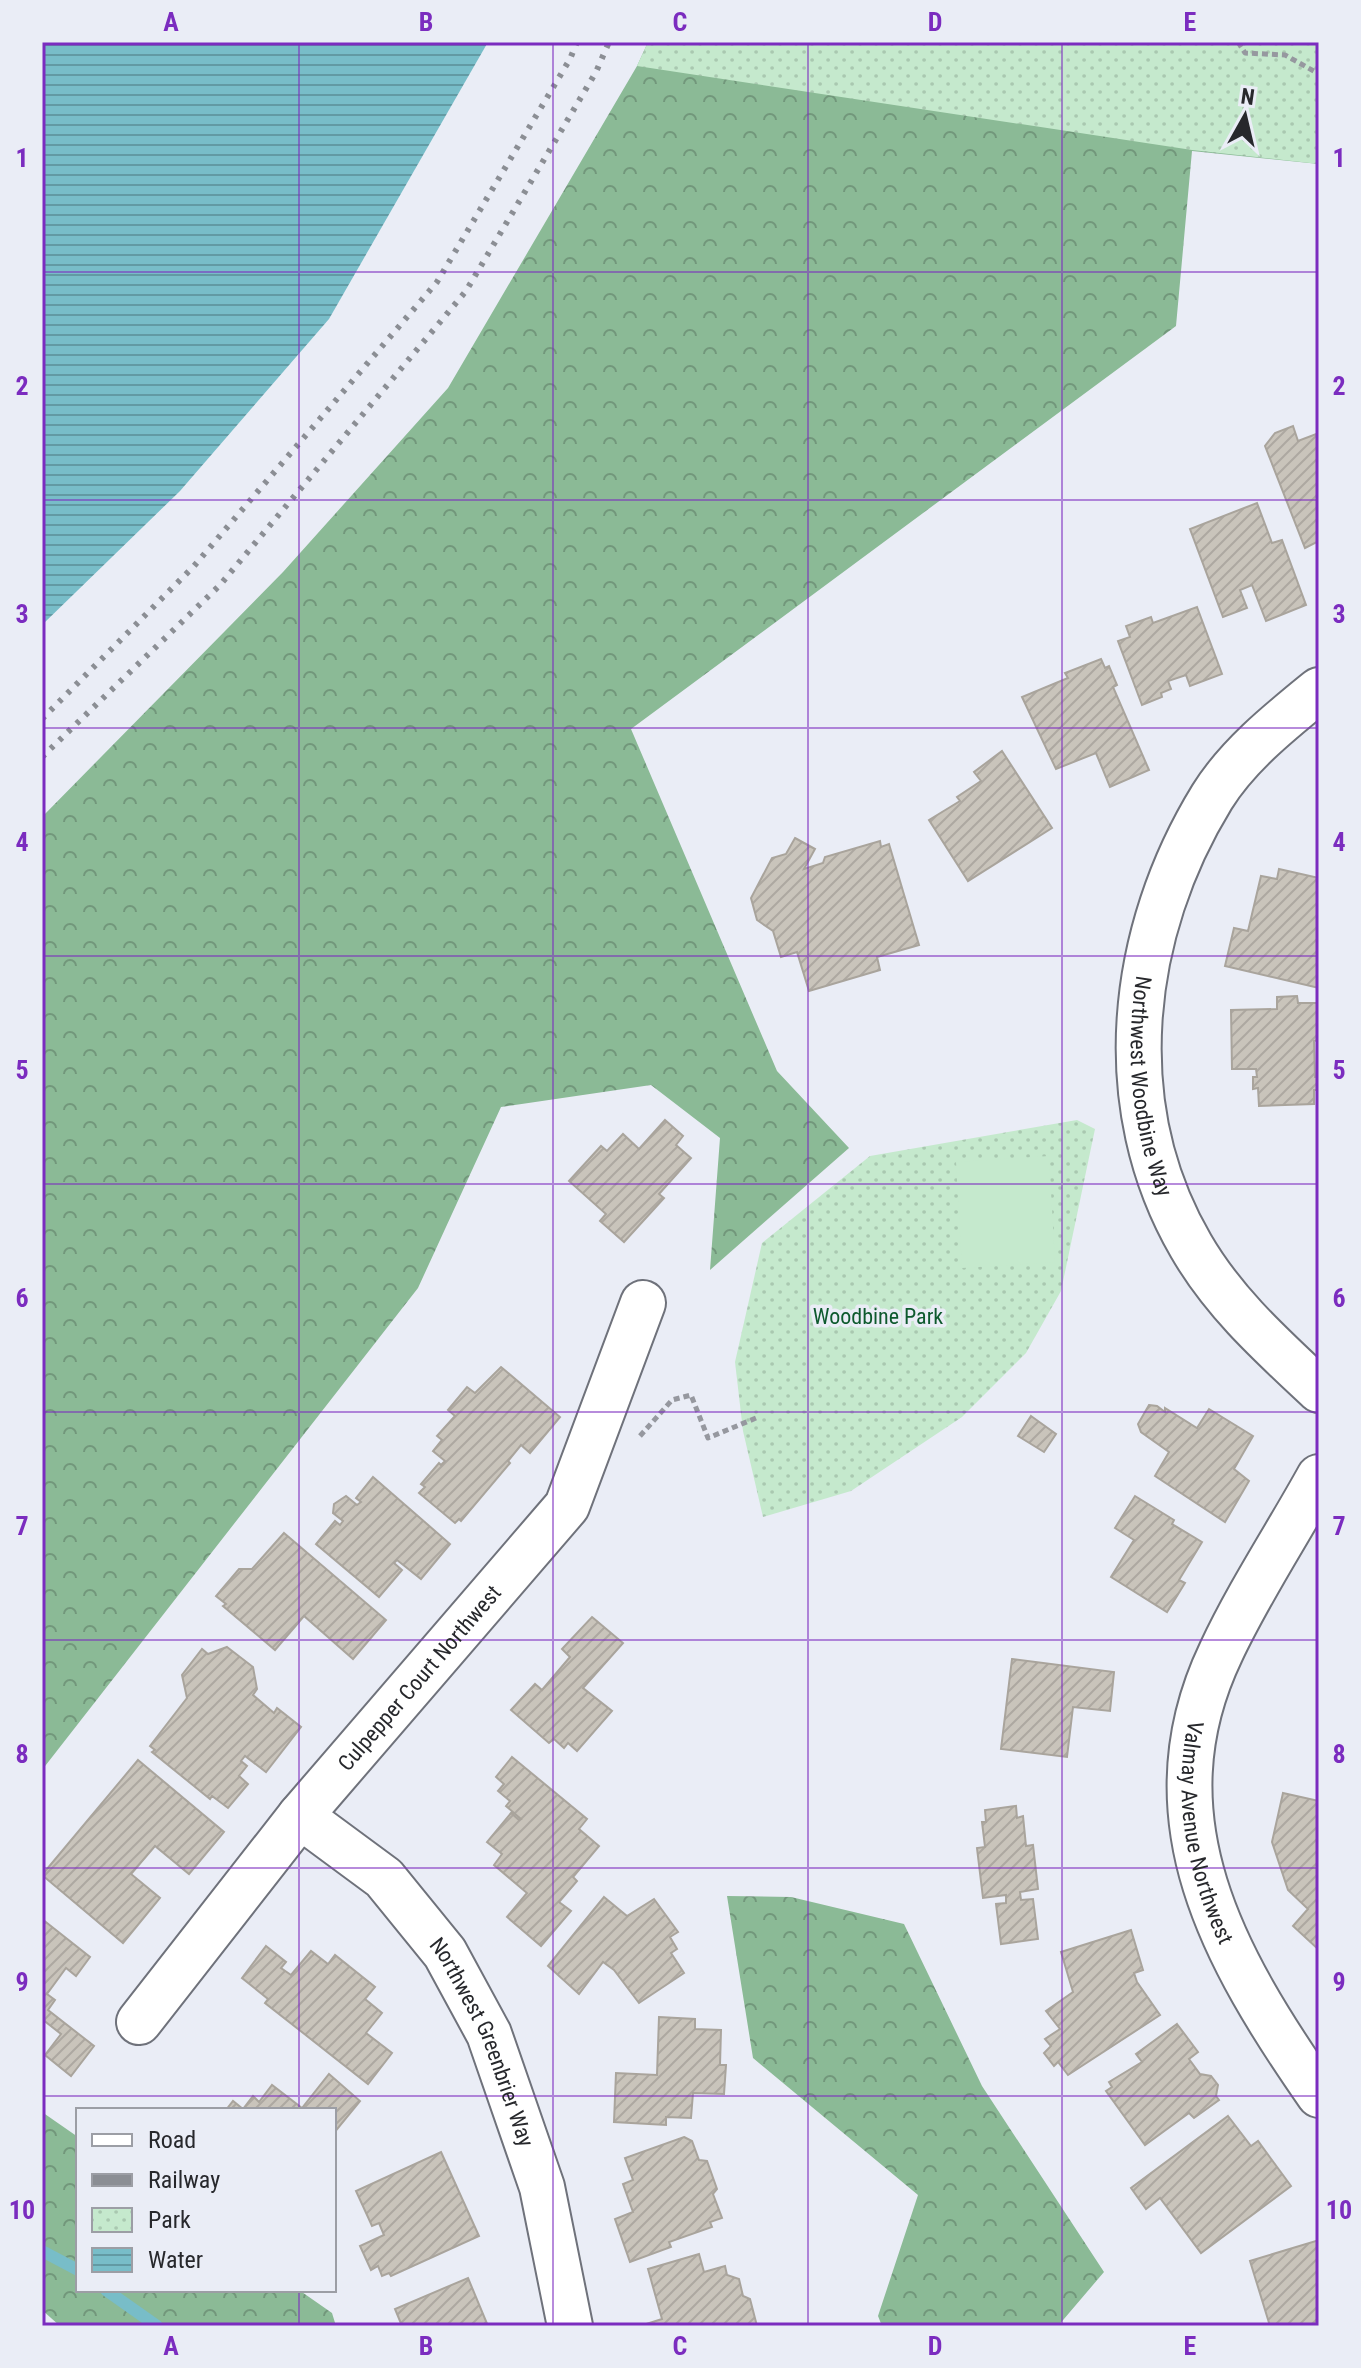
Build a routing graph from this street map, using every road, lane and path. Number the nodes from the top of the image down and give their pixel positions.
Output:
1 (1238, 42) edge
2 (1319, 74) edge
3 (1319, 690) edge
4 (643, 1303) dead end
5 (1319, 1390) edge
6 (756, 1418) dead end
7 (592, 1440) junction
8 (1319, 1477) edge
9 (300, 1816) junction
10 (139, 2022) dead end
11 (1319, 2095) edge
12 (570, 2326) edge

1 - 2 path
3 - 5 street, Northwest Woodbine Way
4 - 7 street, Culpepper Court Northwest
6 - 7 path
7 - 9 street, Culpepper Court Northwest
8 - 11 street, Valmay Avenue Northwest
9 - 10 street, Culpepper Court Northwest
9 - 12 street, Northwest Greenbrier Way

